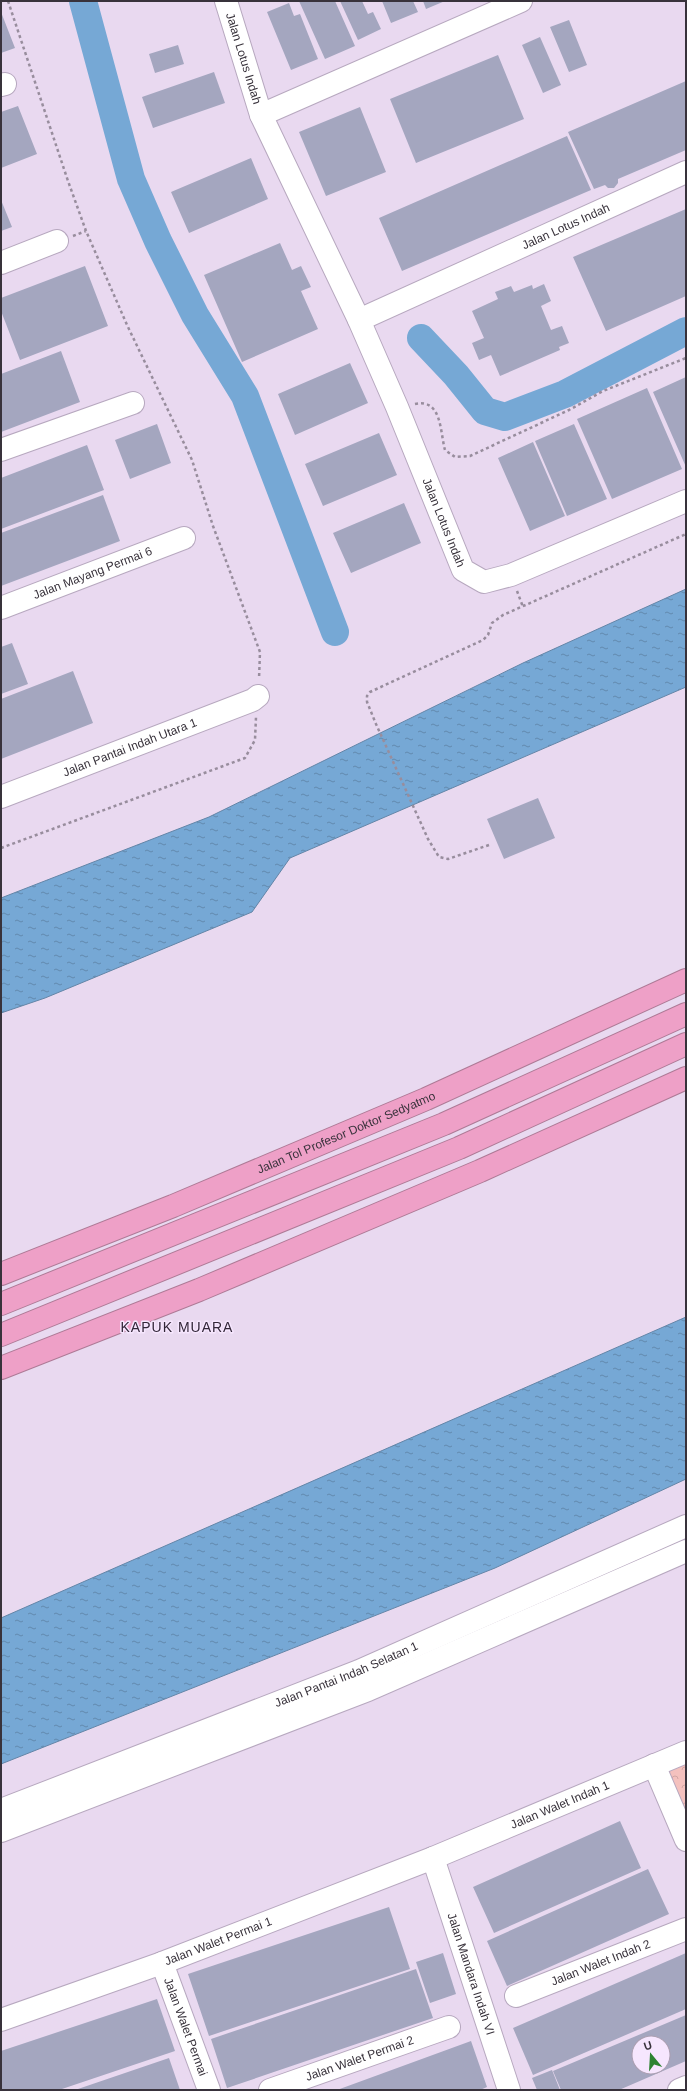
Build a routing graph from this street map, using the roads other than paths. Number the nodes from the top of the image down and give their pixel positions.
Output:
1 (226, 1) edge
2 (521, 1) edge
3 (261, 115) junction
4 (686, 172) edge
5 (57, 241) dead end
6 (1, 263) edge
7 (359, 320) junction
8 (133, 403) dead end
9 (1, 450) edge
10 (686, 501) edge
11 (184, 538) dead end
12 (1, 608) edge
13 (258, 696) road end
14 (1, 797) edge
15 (686, 980) edge
16 (686, 1014) edge
17 (686, 1044) edge
18 (686, 1078) edge
19 (1, 1274) edge
20 (1, 1304) edge
21 (1, 1335) edge
22 (1, 1368) edge
23 (686, 1526) edge
24 (686, 1551) edge
25 (359, 1671) junction
26 (368, 1690) junction
27 (686, 1752) edge
28 (654, 1765) junction
29 (1, 1810) edge
30 (1, 1831) edge
31 (686, 1840) edge
32 (433, 1858) junction
33 (686, 1929) edge
34 (162, 1963) junction
35 (516, 1996) dead end
36 (1, 2020) edge
37 (449, 2027) dead end
38 (686, 2087) edge
39 (209, 2090) edge
40 (270, 2090) edge
41 (509, 2090) edge
42 (679, 2090) edge

1 - 3 street, Jalan Lotus Indah
2 - 3 street, Jalan Lotus Indah
3 - 7 street, Jalan Lotus Indah
4 - 7 street, Jalan Lotus Indah
5 - 6 street
7 - 10 street, Jalan Lotus Indah
8 - 9 street
11 - 12 street, Jalan Mayang Permai 6
13 - 14 street, Jalan Pantai Indah Utara 1
15 - 19 highway, Jalan Tol Profesor Doktor Sedyatmo
16 - 20 highway
17 - 21 highway
18 - 22 highway
23 - 25 street, Jalan Pantai Indah Selatan 1
24 - 26 street, Jalan Pantai Indah Selatan 1
25 - 26 street
25 - 29 street, Jalan Pantai Indah Selatan 1
26 - 30 street, Jalan Pantai Indah Selatan 1
27 - 28 street, Jalan Walet Indah 1
28 - 31 street
28 - 32 street, Jalan Walet Indah 1
32 - 34 street, Jalan Walet Permai 1
32 - 41 street, Jalan Mandara Indah VI
33 - 35 street, Jalan Walet Indah 2
34 - 36 street, Jalan Walet Permai 1
34 - 39 street, Jalan Walet Permai
37 - 40 street, Jalan Walet Permai 2
38 - 42 street

